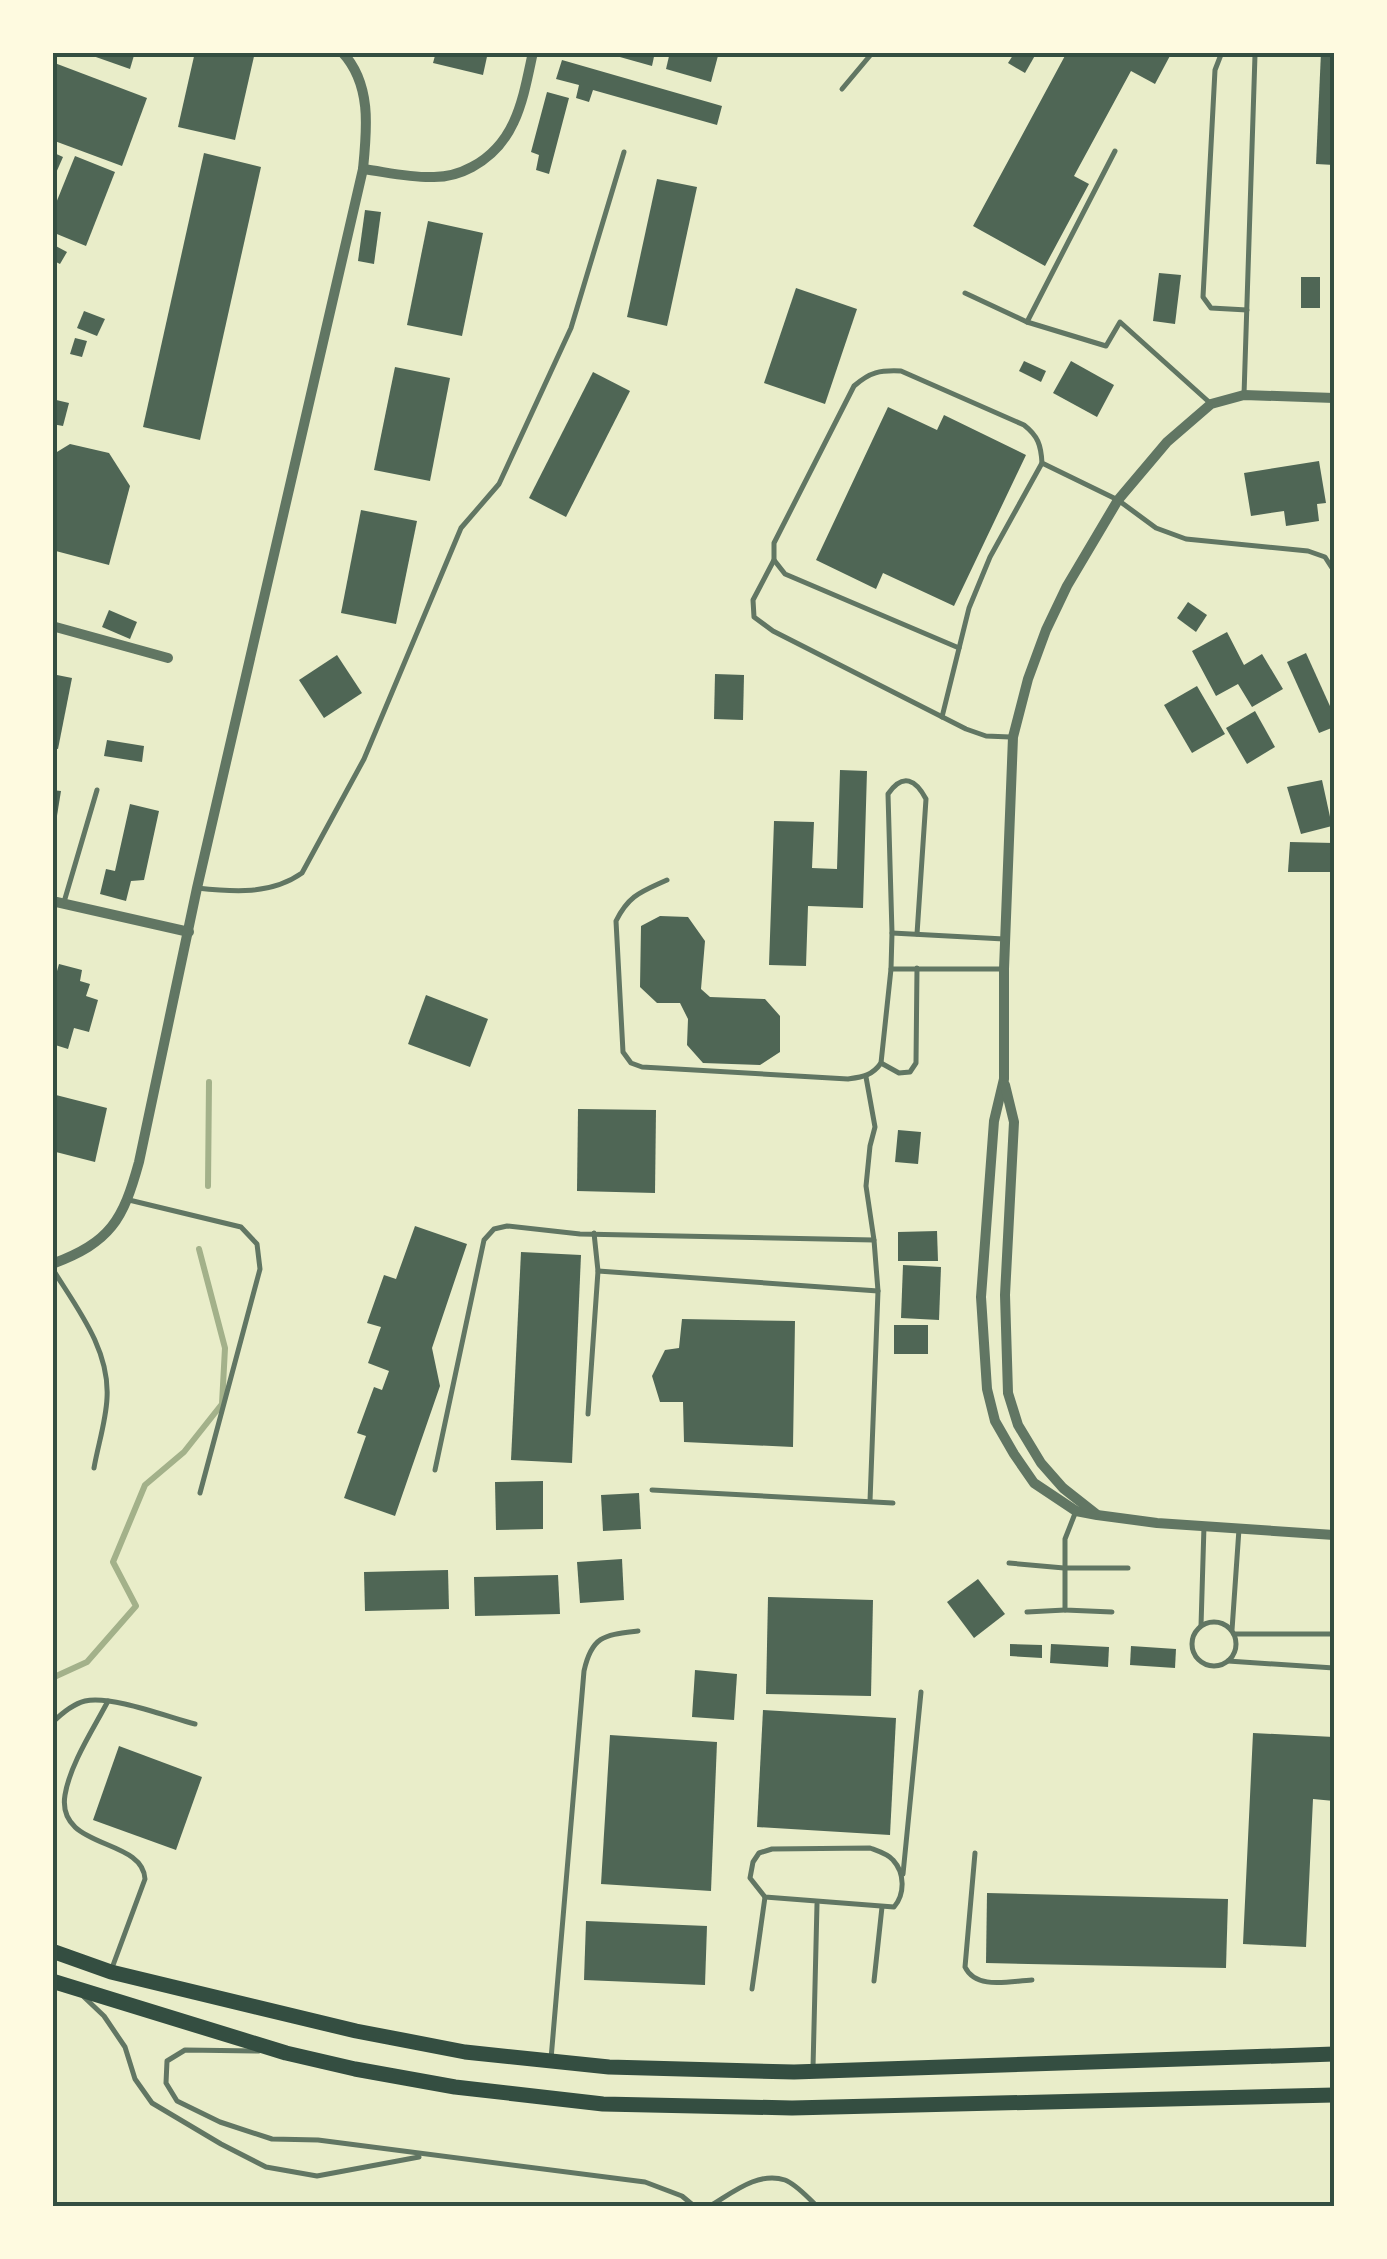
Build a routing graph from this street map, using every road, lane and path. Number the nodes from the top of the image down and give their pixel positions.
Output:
1 (342, 52) edge
2 (533, 52) edge
3 (873, 52) edge
4 (1222, 52) edge
5 (1252, 52) edge
6 (842, 89) dead end
7 (1115, 151) dead end
8 (624, 152) dead end
9 (363, 169) junction
10 (965, 293) dead end
11 (1247, 310) junction
12 (1027, 322) junction
13 (1244, 395) junction
14 (1334, 398) edge
15 (1212, 404) junction
16 (1042, 462) junction
17 (1118, 500) junction
18 (774, 560) junction
19 (1334, 571) edge
20 (52, 626) edge
21 (959, 648) junction
22 (168, 658) dead end
23 (942, 717) junction
24 (1013, 737) junction
25 (97, 790) dead end
26 (667, 880) dead end
27 (197, 888) junction
28 (58, 902) edge
29 (188, 932) junction
30 (892, 933) junction
31 (917, 934) junction
32 (1006, 940) junction
33 (917, 968) junction
34 (891, 969) junction
35 (1004, 969) junction
36 (881, 1063) junction
37 (866, 1077) junction
38 (1004, 1079) junction
39 (129, 1200) junction
40 (594, 1233) junction
41 (874, 1240) junction
42 (52, 1266) edge
43 (598, 1270) junction
44 (878, 1292) junction
45 (588, 1414) dead end
46 (94, 1468) dead end
47 (436, 1470) dead end
48 (652, 1490) dead end
49 (200, 1493) dead end
50 (870, 1501) junction
51 (893, 1503) dead end
52 (1076, 1511) junction
53 (1097, 1515) junction
54 (1204, 1526) junction
55 (1238, 1528) junction
56 (1334, 1535) edge
57 (1008, 1563) dead end
58 (1064, 1568) junction
59 (1128, 1568) dead end
60 (1064, 1610) junction
61 (1027, 1612) dead end
62 (1112, 1612) dead end
63 (1201, 1626) junction
64 (638, 1631) dead end
65 (1233, 1632) junction
66 (1334, 1634) edge
67 (1228, 1661) junction
68 (1334, 1668) edge
69 (921, 1692) dead end
70 (108, 1701) junction
71 (52, 1723) edge
72 (195, 1724) dead end
73 (975, 1853) dead end
74 (902, 1876) junction
75 (765, 1897) junction
76 (816, 1903) junction
77 (882, 1906) junction
78 (52, 1951) edge
79 (111, 1972) junction
80 (874, 1980) dead end
81 (1032, 1980) dead end
82 (52, 1981) edge
83 (75, 1988) junction
84 (752, 1989) dead end
85 (286, 2052) junction
86 (1334, 2054) edge
87 (551, 2062) junction
88 (813, 2071) junction
89 (1334, 2095) edge
90 (427, 2156) junction
91 (694, 2206) edge
92 (710, 2206) edge
93 (816, 2206) edge

1 - 9 street
2 - 9 street
3 - 6 lane
4 - 11 lane
5 - 11 lane
7 - 12 lane
8 - 27 lane
9 - 27 street
10 - 12 lane
11 - 13 lane
12 - 15 lane
13 - 14 street
13 - 15 street
15 - 17 street
16 - 17 lane
16 - 18 lane
16 - 21 lane
17 - 19 lane
17 - 24 street
18 - 21 lane
18 - 23 lane
20 - 22 street
21 - 23 lane
23 - 24 lane
24 - 32 street
25 - 28 lane
26 - 37 lane
27 - 29 street
28 - 29 street
29 - 39 street
30 - 31 lane
30 - 31 lane
30 - 34 lane
31 - 32 lane
32 - 35 street
33 - 34 lane
33 - 35 lane
33 - 36 lane
34 - 36 lane
35 - 38 street
36 - 37 lane
37 - 41 lane
38 - 52 street
38 - 53 street
39 - 42 street
39 - 49 lane
40 - 41 lane
40 - 43 lane
40 - 47 lane
41 - 44 lane
42 - 46 lane
43 - 44 lane
43 - 45 lane
44 - 50 lane
48 - 50 lane
50 - 51 lane
52 - 53 street
52 - 58 lane
53 - 54 street
54 - 55 street
54 - 63 lane
55 - 56 street
55 - 65 lane
57 - 58 lane
58 - 59 lane
58 - 60 lane
60 - 61 lane
60 - 62 lane
63 - 65 lane
63 - 67 lane
64 - 87 lane
65 - 66 lane
65 - 67 lane
67 - 68 lane
69 - 74 lane
70 - 71 lane
70 - 72 lane
70 - 79 lane
73 - 81 lane
74 - 75 lane
74 - 77 lane
75 - 76 lane
75 - 84 lane
76 - 77 lane
76 - 88 lane
77 - 80 lane
78 - 79 main road
79 - 87 main road
82 - 83 main road
83 - 85 main road
83 - 90 lane
85 - 89 main road
85 - 90 lane
86 - 88 main road
87 - 88 main road
90 - 91 lane
92 - 93 lane

